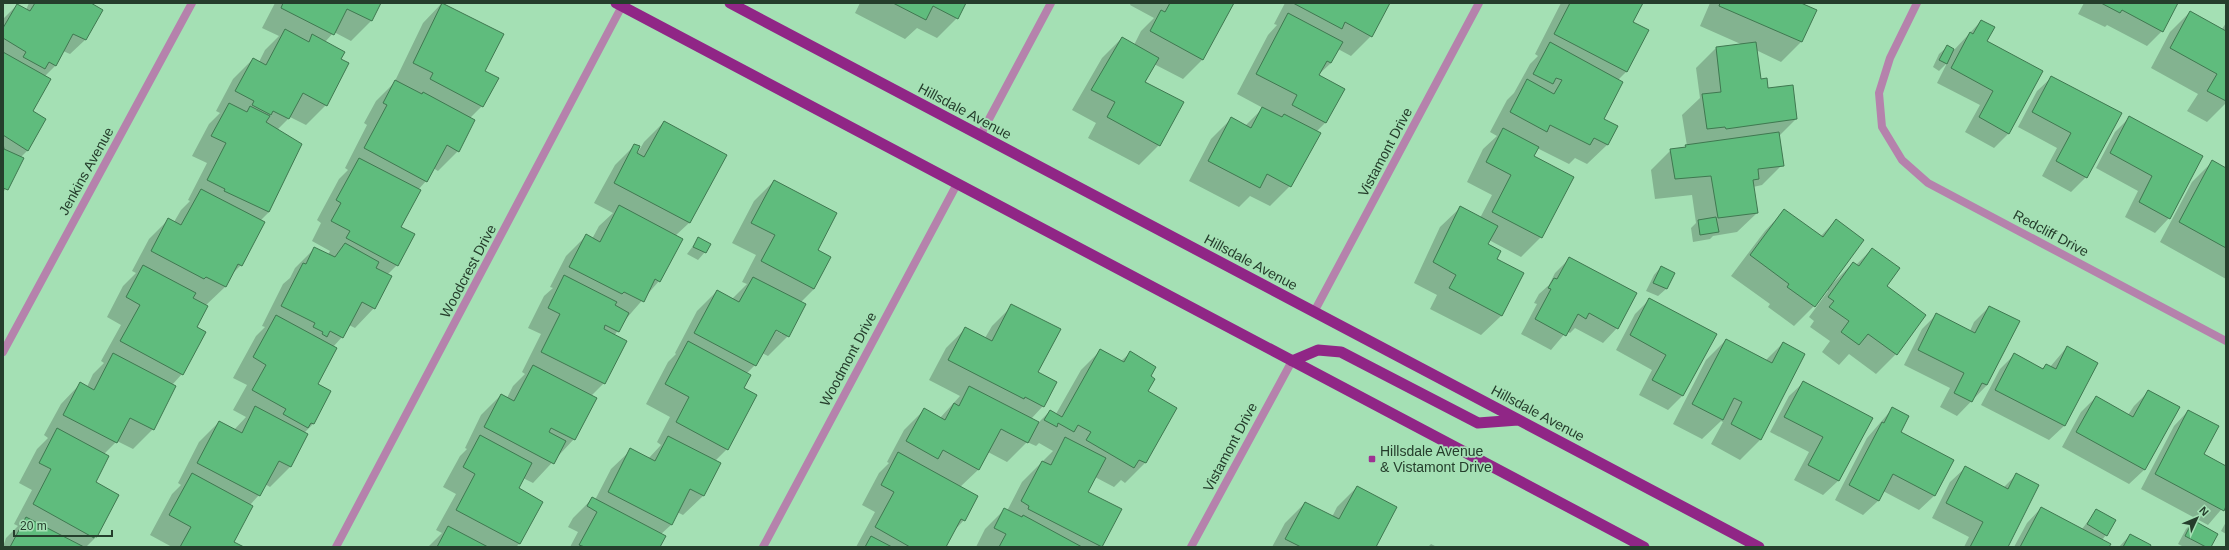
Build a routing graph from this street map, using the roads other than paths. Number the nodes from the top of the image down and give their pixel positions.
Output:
1 (192, 3) edge
2 (730, 3) edge
3 (1050, 3) edge
4 (1479, 3) edge
5 (1917, 3) edge
6 (619, 5) edge
7 (980, 136) junction
8 (957, 184) junction
9 (1314, 312) junction
10 (2226, 341) edge
11 (3, 352) edge
12 (1292, 361) junction
13 (1519, 420) junction
14 (336, 547) edge
15 (763, 547) edge
16 (1191, 547) edge
17 (1644, 547) edge
18 (1759, 547) edge

1 - 11 street, Jenkins Avenue
2 - 7 highway, Hillsdale Avenue
3 - 7 street
4 - 9 street, Vistamont Drive
5 - 10 street, Redcliff Drive
6 - 8 highway
6 - 14 street, Woodcrest Drive
7 - 9 highway, Hillsdale Avenue
8 - 12 highway
8 - 15 street, Woodmont Drive
9 - 13 highway, Hillsdale Avenue
12 - 13 highway
12 - 16 street, Vistamont Drive
12 - 17 highway
13 - 18 highway, Hillsdale Avenue

